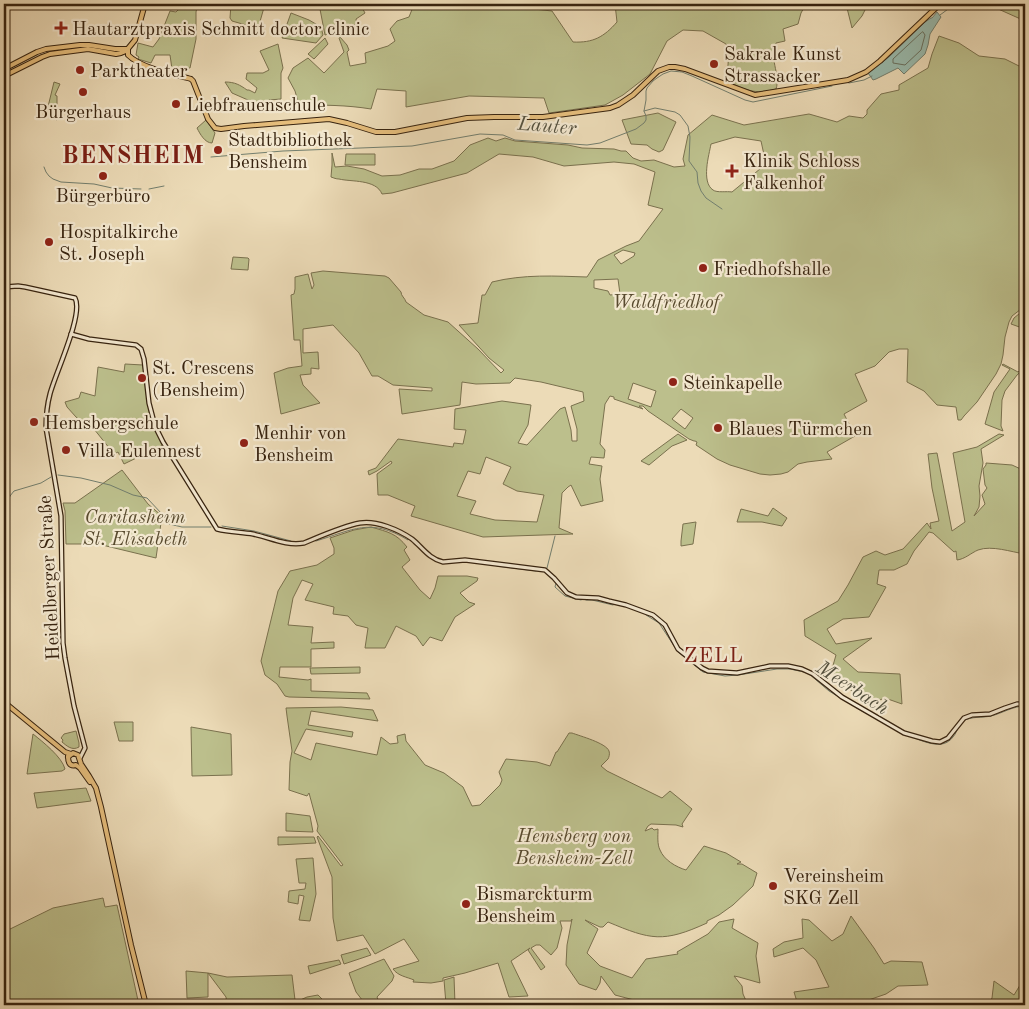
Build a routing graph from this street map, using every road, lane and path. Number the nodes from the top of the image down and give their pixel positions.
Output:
1 (145, 4) edge
2 (940, 4) edge
3 (128, 49) junction
4 (116, 54) junction
5 (133, 59) junction
6 (4, 69) edge
7 (4, 76) edge
8 (4, 287) edge
9 (71, 334) junction
10 (4, 702) edge
11 (1025, 704) edge
12 (84, 744) junction
13 (71, 755) junction
14 (80, 759) junction
15 (76, 765) junction
16 (98, 795) junction
17 (146, 1005) edge

1 - 3 main road
2 - 5 main road
3 - 4 main road
3 - 5 main road
3 - 6 main road
4 - 5 main road
4 - 7 main road
8 - 9 street, Heidelberger Straße
9 - 11 street
9 - 12 street, Heidelberger Straße
10 - 13 main road
12 - 13 street
12 - 14 street
13 - 14 main road
13 - 15 main road
14 - 15 main road
14 - 16 main road
15 - 16 main road
16 - 17 main road

